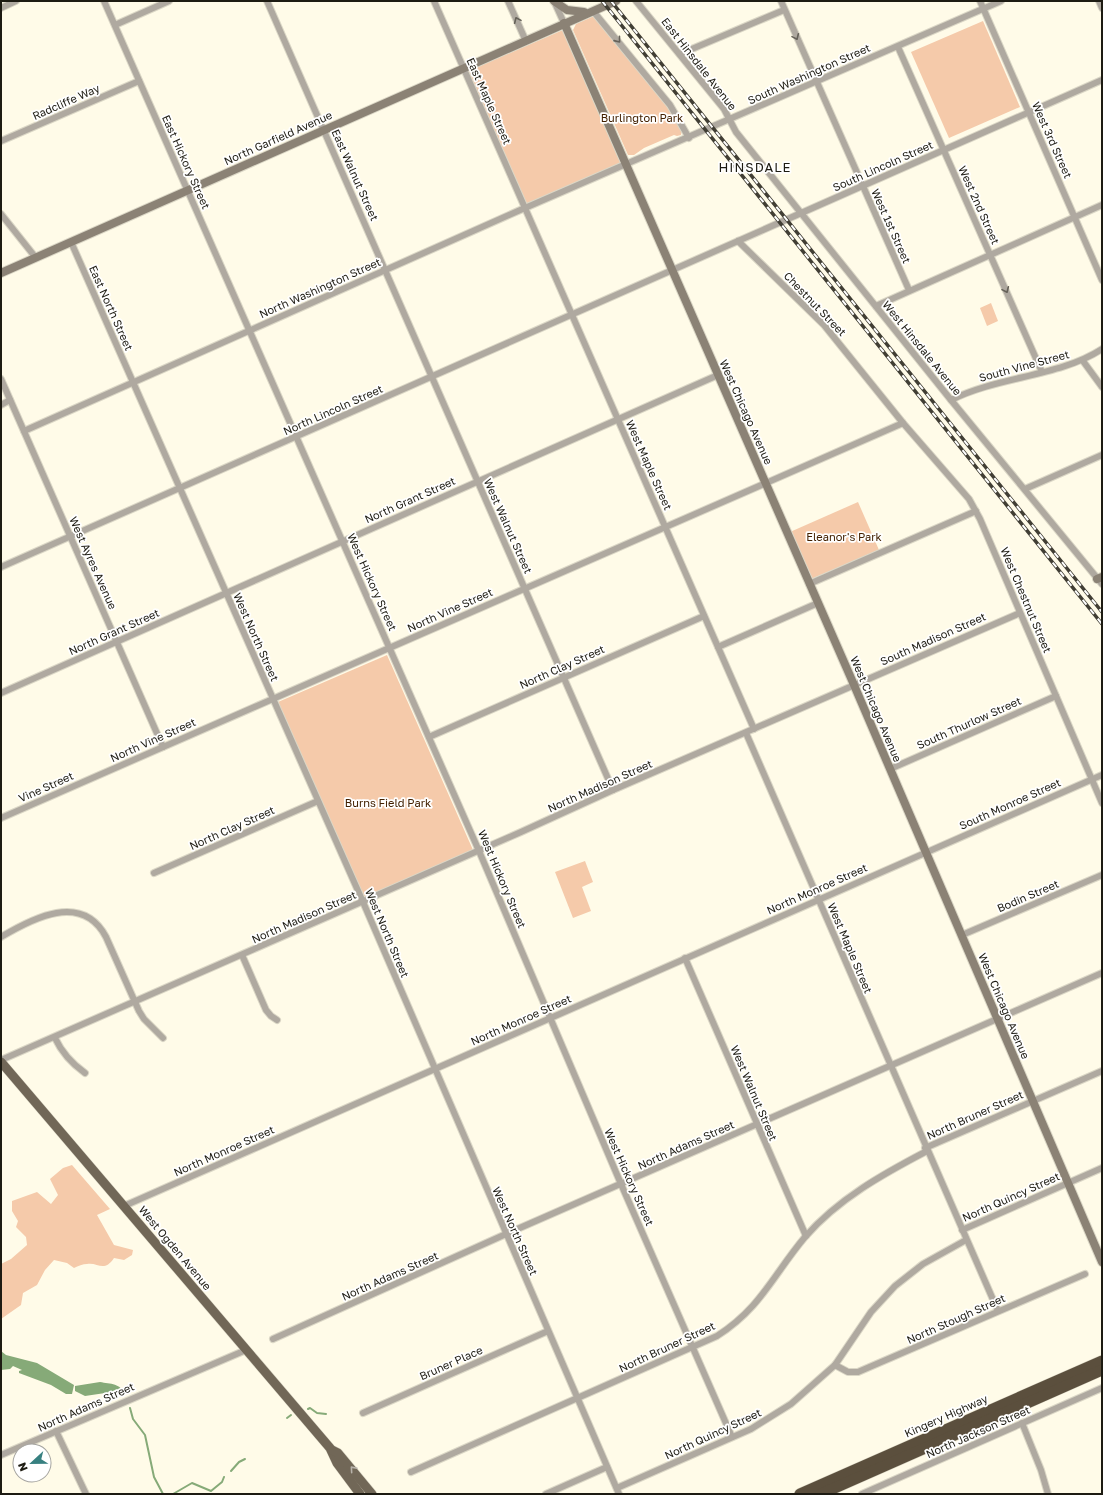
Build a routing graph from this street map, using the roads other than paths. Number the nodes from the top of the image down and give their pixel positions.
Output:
1 (16, 1) edge
2 (104, 1) edge
3 (169, 1) edge
4 (267, 1) edge
5 (434, 1) edge
6 (508, 1) edge
7 (554, 1) edge
8 (616, 1) edge
9 (636, 1) edge
10 (780, 1) edge
11 (980, 1) edge
12 (1001, 1) edge
13 (1099, 1) edge
14 (1, 8) edge
15 (1102, 8) edge
16 (983, 9) junction
17 (784, 10) junction
18 (593, 11) junction
19 (564, 23) junction
20 (115, 25) junction
21 (525, 40) junction
22 (898, 46) junction
23 (680, 54) junction
24 (464, 68) junction
25 (1102, 80) edge
26 (139, 81) junction
27 (817, 82) junction
28 (1029, 113) junction
29 (730, 120) junction
30 (324, 130) junction
31 (689, 138) junction
32 (1, 141) edge
33 (944, 151) junction
34 (626, 166) junction
35 (862, 186) junction
36 (188, 190) junction
37 (1102, 205) edge
38 (525, 208) junction
39 (802, 213) junction
40 (1, 214) edge
41 (1074, 217) junction
42 (738, 241) junction
43 (71, 242) junction
44 (990, 254) junction
45 (36, 258) junction
46 (385, 270) junction
47 (672, 271) junction
48 (1, 273) edge
49 (1102, 280) edge
50 (909, 290) junction
51 (876, 306) junction
52 (572, 315) junction
53 (250, 331) junction
54 (1102, 349) edge
55 (1083, 360) junction
56 (1042, 372) junction
57 (718, 375) junction
58 (432, 377) junction
59 (1, 379) edge
60 (133, 382) junction
61 (1102, 387) edge
62 (10, 400) junction
63 (951, 400) junction
64 (1, 405) edge
65 (618, 419) junction
66 (903, 423) junction
67 (24, 431) junction
68 (297, 437) junction
69 (1102, 455) edge
70 (478, 481) junction
71 (765, 483) junction
72 (180, 488) junction
73 (1025, 489) junction
74 (976, 511) junction
75 (665, 527) junction
76 (70, 537) junction
77 (343, 542) junction
78 (1, 567) edge
79 (1100, 580) edge
80 (809, 584) junction
81 (525, 588) junction
82 (226, 594) junction
83 (818, 603) junction
84 (1020, 613) junction
85 (704, 616) junction
86 (116, 642) junction
87 (718, 647) junction
88 (390, 648) junction
89 (564, 677) junction
90 (854, 685) junction
91 (1, 693) edge
92 (1056, 696) junction
93 (273, 699) junction
94 (754, 729) junction
95 (746, 733) junction
96 (429, 737) junction
97 (163, 747) junction
98 (890, 769) junction
99 (99, 775) joint
100 (1102, 775) edge
101 (1092, 779) junction
102 (613, 790) junction
103 (318, 801) junction
104 (1102, 803) edge
105 (1, 818) edge
106 (479, 851) junction
107 (926, 852) junction
108 (154, 873) dead end
109 (1102, 875) edge
110 (818, 900) junction
111 (363, 902) junction
112 (962, 936) junction
113 (1, 937) edge
114 (242, 955) junction
115 (685, 958) junction
116 (1102, 973) edge
117 (135, 1003) junction
118 (550, 1018) junction
119 (998, 1019) junction
120 (277, 1020) dead end
121 (55, 1038) junction
122 (163, 1038) dead end
123 (1, 1061) edge
124 (890, 1066) junction
125 (434, 1069) junction
126 (1102, 1071) edge
127 (85, 1073) dead end
128 (1033, 1101) junction
129 (757, 1124) junction
130 (926, 1150) junction
131 (1102, 1168) edge
132 (1069, 1183) junction
133 (621, 1184) junction
134 (124, 1206) junction
135 (962, 1230) junction
136 (506, 1234) junction
137 (806, 1236) junction
138 (966, 1240) junction
139 (1102, 1262) edge
140 (1085, 1274) dead end
141 (998, 1312) junction
142 (548, 1331) junction
143 (273, 1339) dead end
144 (693, 1348) junction
145 (246, 1350) junction
146 (1102, 1361) edge
147 (835, 1365) junction
148 (1102, 1370) edge
149 (1102, 1388) edge
150 (578, 1399) junction
151 (363, 1413) dead end
152 (1022, 1423) junction
153 (56, 1431) junction
154 (732, 1437) junction
155 (330, 1448) junction
156 (1, 1455) edge
157 (608, 1467) junction
158 (411, 1472) dead end
159 (618, 1491) edge
160 (86, 1494) edge
161 (360, 1494) edge
162 (372, 1494) edge
163 (546, 1494) edge
164 (800, 1494) edge
165 (821, 1494) edge
166 (862, 1494) edge
167 (1048, 1494) edge

1 - 14 street
2 - 20 street, East Hickory Street
3 - 20 street
4 - 30 street, East Walnut Street
5 - 24 street, East Maple Street
21 -> 6 street
7 - 18 main road
7 - 19 street
8 - 18 main road, North Garfield Avenue
9 - 23 street, East Hinsdale Avenue
10 - 17 street, West 1st Street
11 - 16 street, West 3rd Street
12 - 16 street, South Washington Street
13 - 15 street
16 - 22 street, South Washington Street
16 - 28 street, West 3rd Street
17 - 23 street
17 -> 27 street, West 1st Street
18 - 19 main road, North Garfield Avenue
18 -> 31 street
19 - 21 main road, North Garfield Avenue
19 - 34 main road, West Chicago Avenue
20 - 26 street, East Hickory Street
21 - 24 main road, North Garfield Avenue
22 - 27 street, South Washington Street
22 - 33 street, West 2nd Street
23 - 29 street, East Hinsdale Avenue
24 - 30 main road, North Garfield Avenue
24 - 38 street, East Maple Street
25 - 28 street, South Lincoln Street
26 - 32 street, Radcliffe Way
26 - 36 street, East Hickory Street
27 - 29 street, South Washington Street
27 - 35 street, West 1st Street
28 - 33 street, South Lincoln Street
28 - 41 street, West 3rd Street
29 - 31 street, South Washington Street
29 - 39 street, West Hinsdale Avenue
30 - 36 main road, North Garfield Avenue
30 - 46 street, East Walnut Street
31 - 34 street, South Washington Street
33 - 35 street, South Lincoln Street
33 - 44 street, West 2nd Street
34 - 38 street, North Washington Street
34 - 47 main road, West Chicago Avenue
35 - 39 street, South Lincoln Street
35 - 50 street, West 1st Street
36 - 43 main road, North Garfield Avenue
36 - 53 street, East Hickory Street
37 - 41 street
38 - 46 street, North Washington Street
38 - 52 street, West Maple Street
39 - 42 street, South Lincoln Street
39 - 51 street, West Hinsdale Avenue
40 - 45 street
41 - 44 street
41 - 49 street, West 3rd Street
42 - 47 street, South Lincoln Street
42 - 66 street, Chestnut Street
43 - 45 main road, North Garfield Avenue
43 - 60 street, East North Street
44 - 50 street
44 -> 56 street, West 2nd Street
45 - 48 main road, North Garfield Avenue
46 - 53 street, North Washington Street
46 - 58 street, West Walnut Street
47 - 52 street, North Lincoln Street
47 - 57 main road, West Chicago Avenue
50 - 51 street
51 - 63 street, West Hinsdale Avenue
52 - 58 street, North Lincoln Street
52 - 65 street, West Maple Street
53 - 60 street, North Washington Street
53 - 68 street, West Hickory Street
54 - 55 street, South Vine Street
55 - 56 street, South Vine Street
55 - 61 street
56 - 63 street, South Vine Street
57 - 65 street, North Grant Street
57 - 71 main road, West Chicago Avenue
58 - 68 street, North Lincoln Street
58 - 70 street, West Walnut Street
59 - 62 street, West Ayres Avenue
60 - 67 street, North Washington Street
60 - 72 street, West North Street
62 - 64 street
62 - 67 street, West Ayres Avenue
63 - 73 street, West Hinsdale Avenue
65 - 70 street, North Grant Street
65 - 75 street, West Maple Street
66 - 71 street
66 - 74 street, West Chestnut Street
67 - 76 street, West Ayres Avenue
68 - 72 street, North Lincoln Street
68 - 77 street, West Hickory Street
69 - 73 street
70 - 77 street, North Grant Street
70 - 81 street, West Walnut Street
71 - 75 street, North Vine Street
71 - 80 main road, West Chicago Avenue
72 - 76 street, North Lincoln Street
72 - 82 street, West North Street
73 - 79 street, West Hinsdale Avenue
74 - 80 street
74 - 84 street, West Chestnut Street
75 - 81 street, North Vine Street
75 - 85 street, West Maple Street
76 - 78 street, North Lincoln Street
76 - 86 street, West Ayres Avenue
77 - 82 street, North Grant Street
77 - 88 street, West Hickory Street
80 - 83 main road, West Chicago Avenue
81 - 88 street, North Vine Street
81 - 89 street, West Walnut Street
82 - 86 street, North Grant Street
82 - 93 street, West North Street
83 - 87 street
83 - 90 main road, West Chicago Avenue
84 - 90 street, South Madison Street
84 - 92 street, West Chestnut Street
85 - 87 street, West Maple Street
85 - 89 street, North Clay Street
86 - 91 street, North Grant Street
86 - 97 street, West Ayres Avenue
87 - 94 street, West Maple Street
88 - 93 street, North Vine Street
88 - 96 street, West Hickory Street
89 - 96 street, North Clay Street
89 - 102 street, West Walnut Street
90 - 94 street
90 - 98 main road, West Chicago Avenue
92 - 98 street, South Thurlow Street
92 - 101 street, West Chestnut Street
93 - 97 street, North Vine Street
93 - 103 street, West North Street
94 - 95 street, North Madison Street
95 - 102 street, North Madison Street
95 - 110 street, West Maple Street
96 - 106 street, West Hickory Street
97 - 99 street, North Vine Street
98 - 107 main road, West Chicago Avenue
99 - 105 street, Vine Street
100 - 101 street, South Monroe Street
101 - 104 street, West Chestnut Street
101 - 107 street, South Monroe Street
102 - 106 street, North Madison Street
103 - 108 street, North Clay Street
103 - 111 street, West North Street
106 - 111 street, North Madison Street
106 - 118 street, West Hickory Street
107 - 110 street, North Monroe Street
107 - 112 main road, West Chicago Avenue
109 - 112 street, Bodin Street
110 - 115 street, North Monroe Street
110 - 124 street, West Maple Street
111 - 114 street, North Madison Street
111 - 125 street, West North Street
112 - 119 main road, West Chicago Avenue
113 - 117 street
114 - 117 street, North Madison Street
114 - 120 street
115 - 118 street, North Monroe Street
115 - 129 street, West Walnut Street
116 - 119 street, North Adams Street
117 - 121 street, North Madison Street
117 - 122 street
118 - 125 street, North Monroe Street
118 - 133 street, West Hickory Street
119 - 124 street, North Adams Street
119 - 128 main road, West Chicago Avenue
121 - 123 street, North Madison Street
121 - 127 street
123 - 134 main road, West Ogden Avenue
124 - 129 street, North Adams Street
124 - 130 street, West Maple Street
125 - 134 street, North Monroe Street
125 - 136 street, West North Street
126 - 128 street, North Bruner Street
128 - 130 street, North Bruner Street
128 - 132 main road, West Chicago Avenue
129 - 133 street, North Adams Street
129 - 137 street, West Walnut Street
130 - 135 street, West Maple Street
130 - 137 street, North Bruner Street
131 - 132 street, North Quincy Street
132 - 135 street, North Quincy Street
132 - 139 main road, West Chicago Avenue
133 - 136 street, North Adams Street
133 - 144 street, West Hickory Street
134 - 145 main road, West Ogden Avenue
135 - 138 street, West Maple Street
136 - 142 street, West North Street
136 - 143 street, North Adams Street
137 - 144 street, North Bruner Street
138 - 141 street, West Maple Street
138 - 147 street, North Quincy Street
140 - 141 street, North Stough Street
141 - 147 street, North Stough Street
142 - 150 street, West North Street
142 - 151 street, Bruner Place
144 - 150 street, North Bruner Street
144 - 154 street, West Hickory Street
145 - 153 street, North Adams Street
145 - 155 main road, West Ogden Avenue
146 - 164 highway, Kingery Highway
147 - 154 street, North Quincy Street
148 - 165 highway, Kingery Highway
149 - 152 street, North Jackson Street
150 - 157 street, West North Street
150 - 158 street, North Bruner Street
152 - 166 street, North Jackson Street
152 - 167 street
153 - 156 street, North Adams Street
153 - 160 street
154 - 159 street, North Quincy Street
155 - 161 main road, West Ogden Avenue
162 -> 155 main road, West Ogden Avenue
157 - 159 street, West North Street
157 - 163 street

